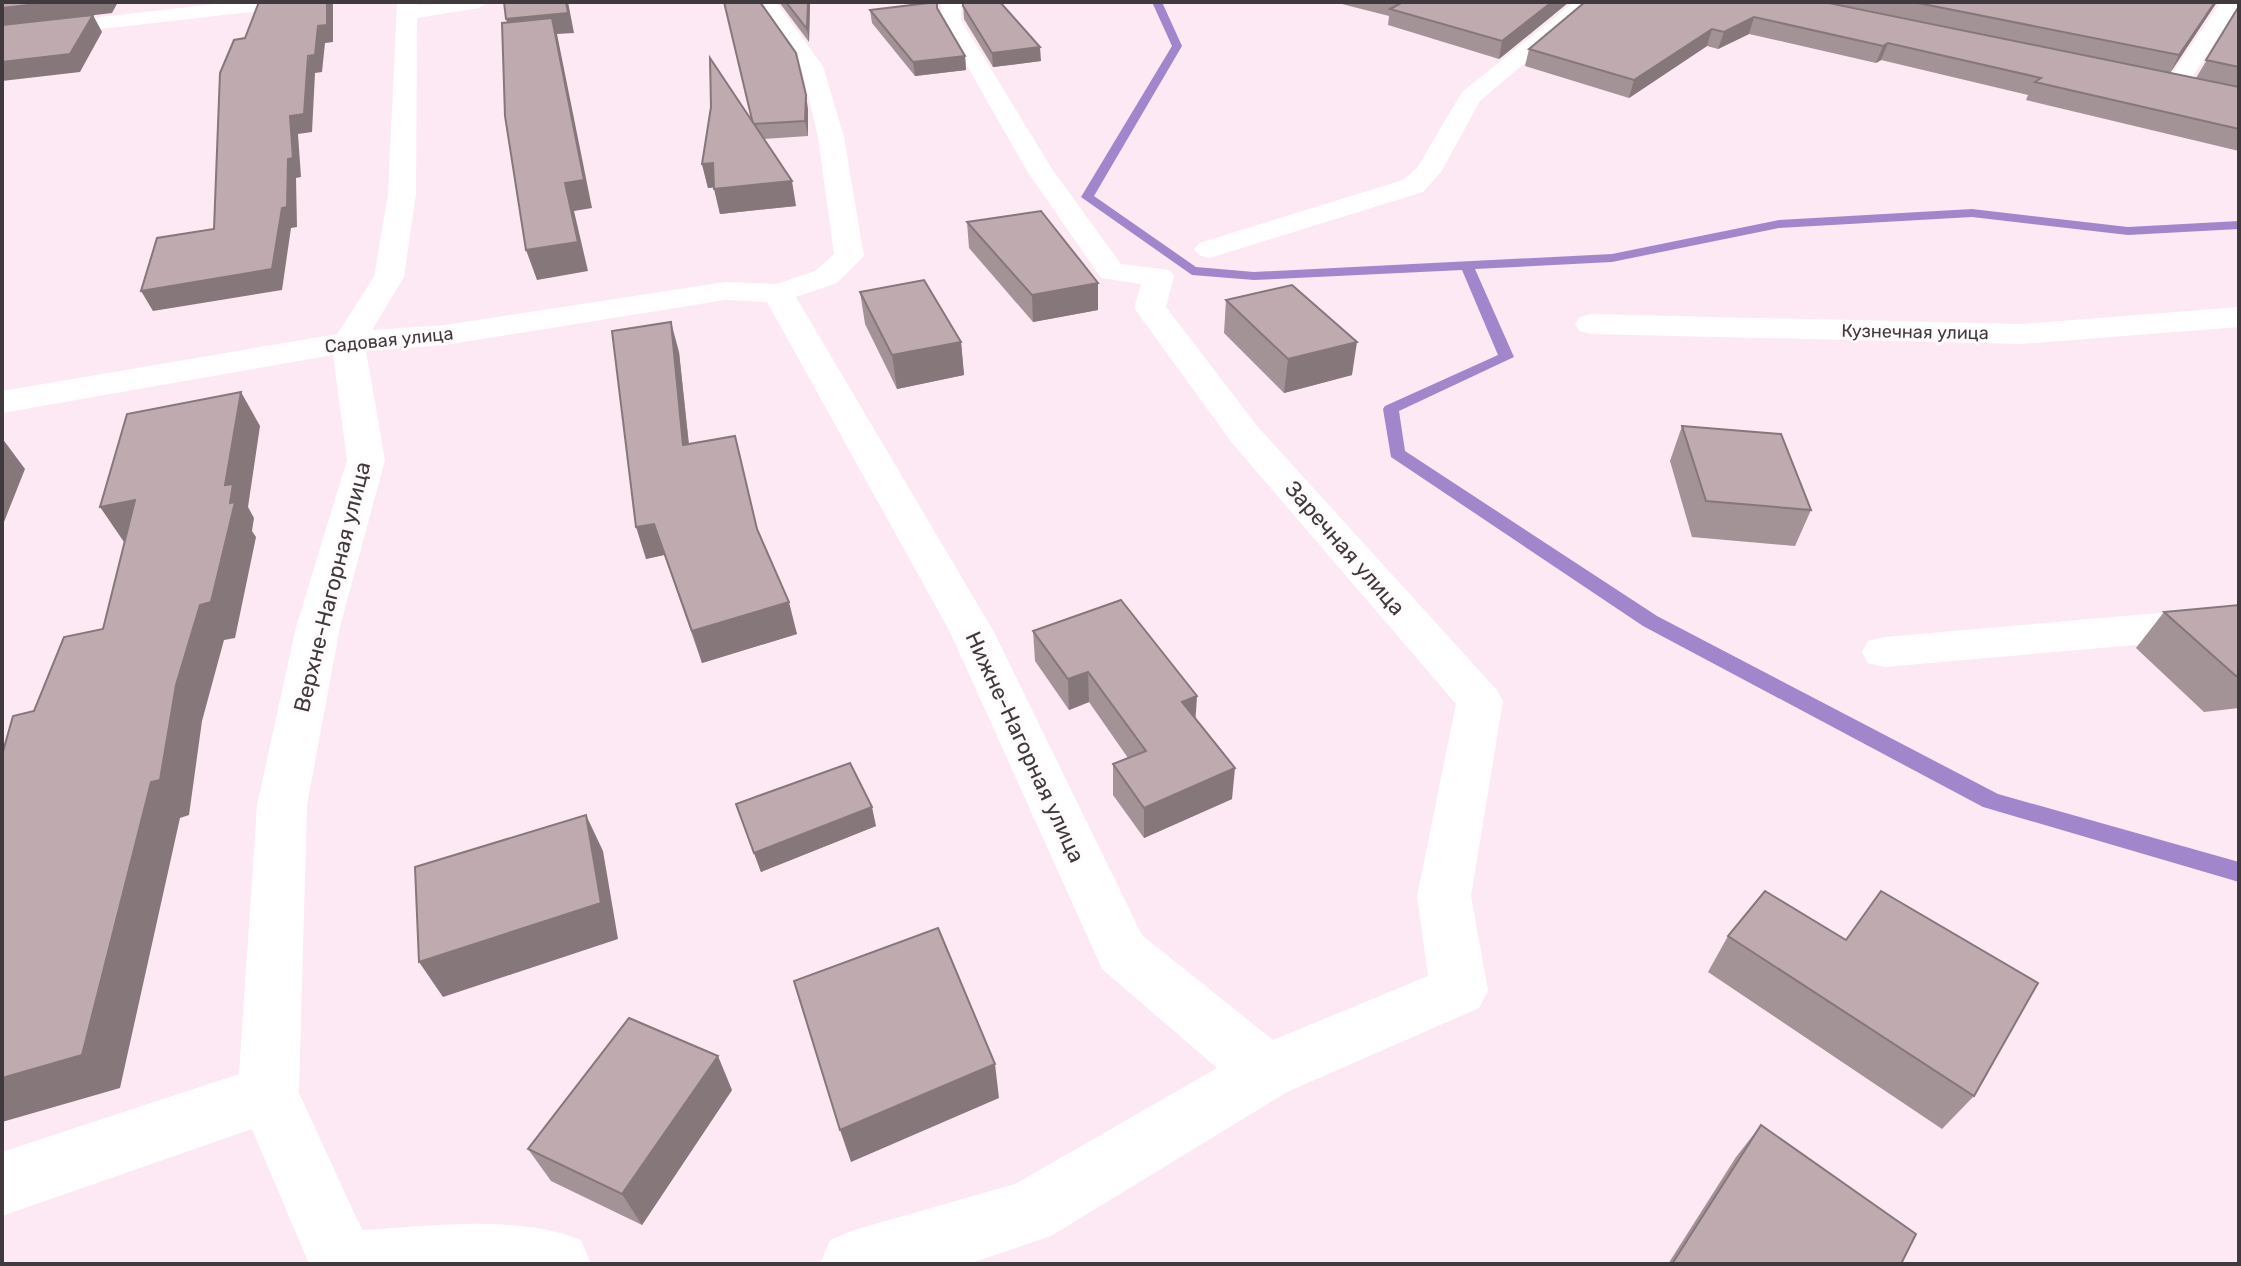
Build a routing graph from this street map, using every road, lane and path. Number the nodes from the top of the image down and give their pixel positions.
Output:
1 (288, 2) edge
2 (479, 2) edge
3 (766, 2) edge
4 (951, 2) edge
5 (1551, 2) edge
6 (2231, 2) edge
7 (1584, 5) edge
8 (407, 8) edge
9 (2, 34) edge
10 (2201, 90) edge
11 (1209, 249) dead end
12 (778, 293) junction
13 (2239, 317) edge
14 (1591, 324) dead end
15 (348, 342) junction
16 (2, 402) edge
17 (2239, 621) edge
18 (1884, 652) dead end
19 (1266, 1072) junction
20 (268, 1094) junction
21 (2, 1184) edge
22 (343, 1264) edge
23 (350, 1264) edge
24 (557, 1264) edge
25 (854, 1264) edge

1 - 9 street
2 - 8 street
3 - 12 street
4 - 19 street, Заречная улица
5 - 7 street
6 - 10 street
7 - 11 street
8 - 15 street
12 - 15 street, Садовая улица
12 - 19 street, Нижне-Нагорная улица
13 - 14 street, Кузнечная улица
15 - 16 street, Садовая улица
15 - 20 street, Верхне-Нагорная улица
17 - 18 street
19 - 25 street
20 - 21 street
20 - 22 street, Верхне-Нагорная улица
23 - 24 street

